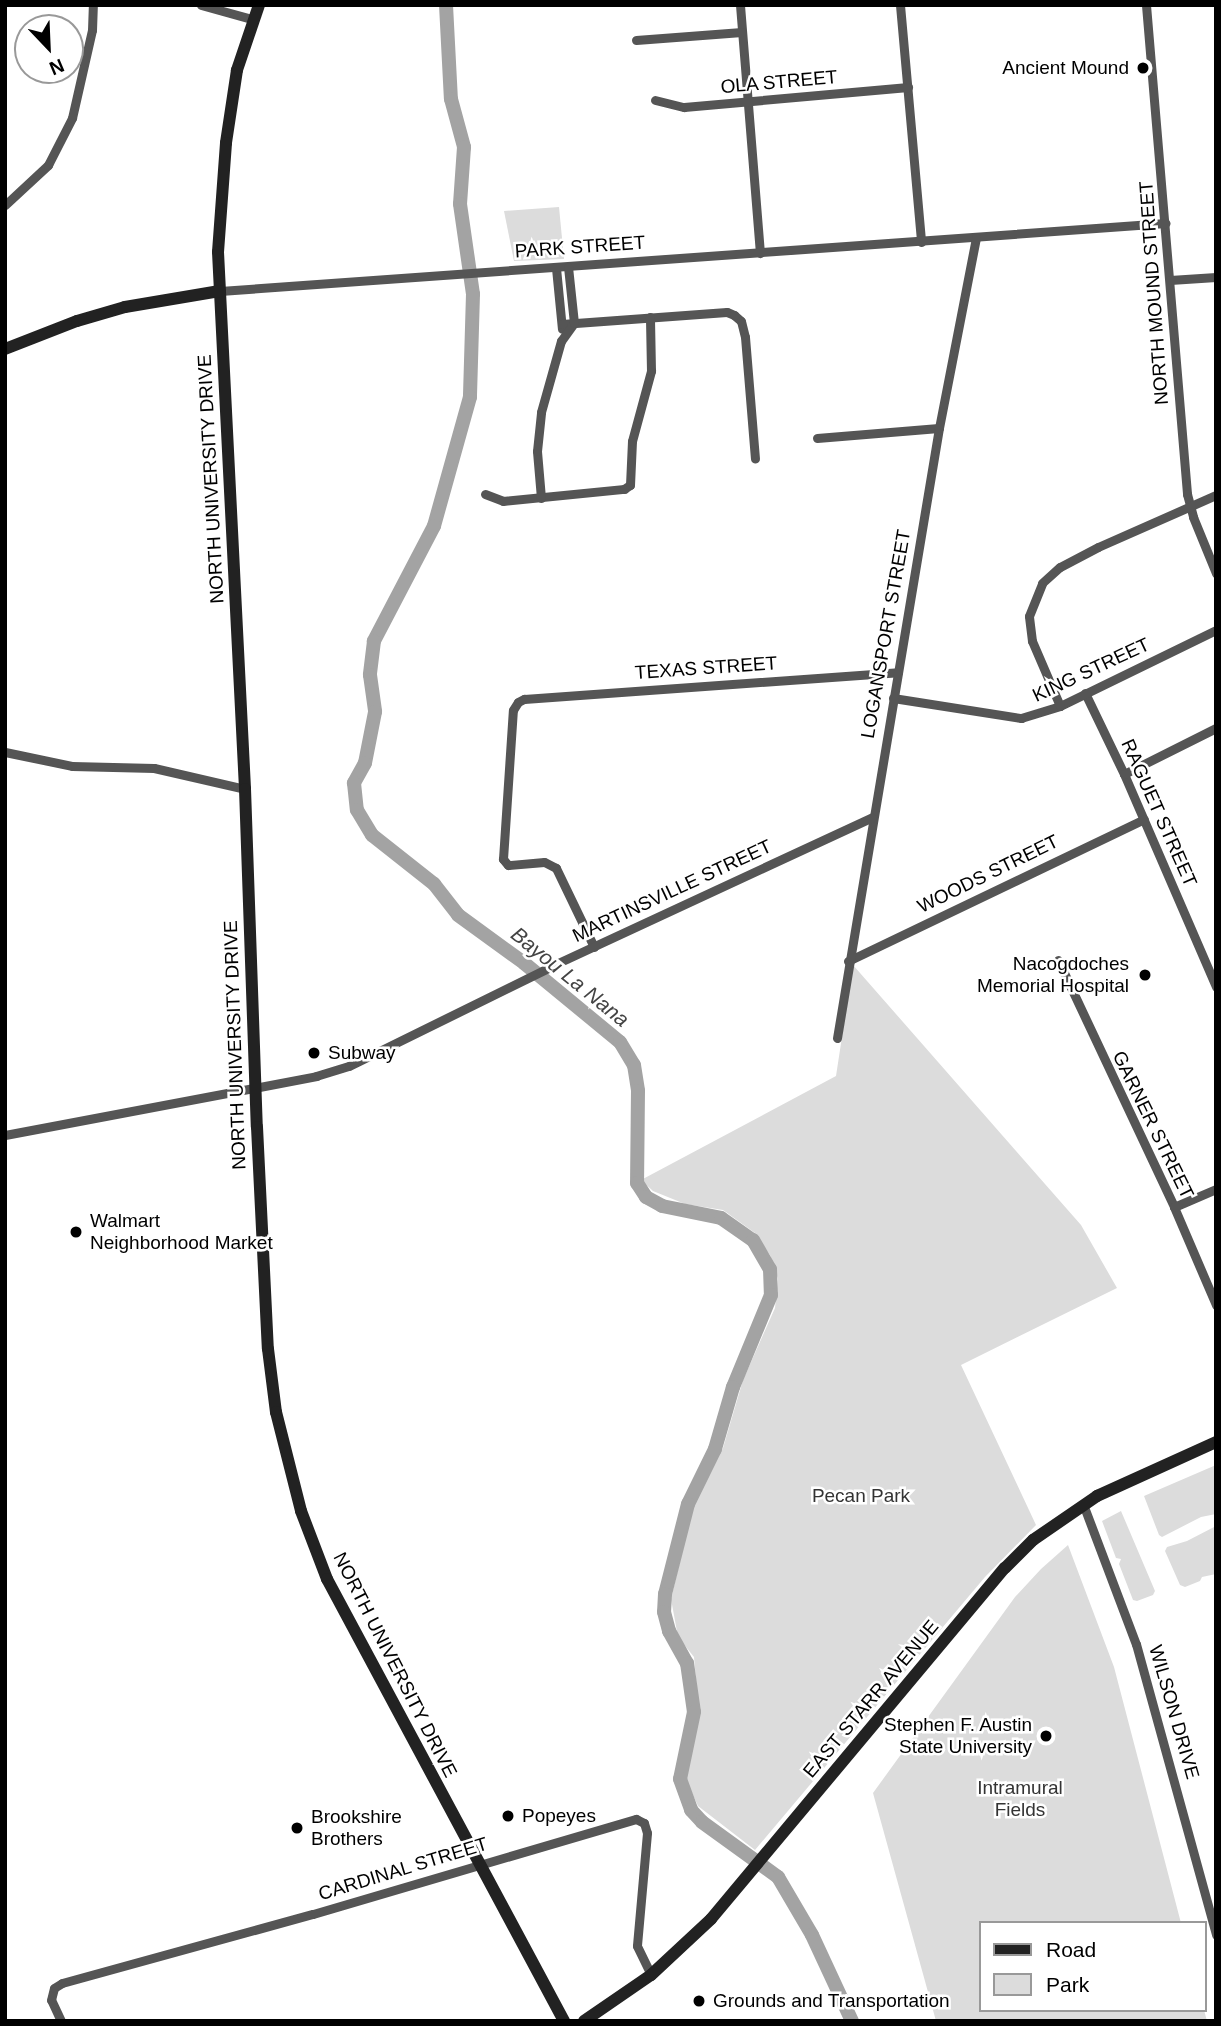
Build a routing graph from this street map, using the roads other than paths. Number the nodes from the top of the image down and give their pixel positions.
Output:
1 (93, 5) edge
2 (259, 5) edge
3 (740, 5) edge
4 (901, 5) edge
5 (1146, 5) edge
6 (206, 6) edge
7 (252, 19) junction
8 (742, 32) junction
9 (636, 40) dead end
10 (908, 86) junction
11 (655, 100) dead end
12 (748, 103) junction
13 (5, 205) edge
14 (1166, 223) junction
15 (976, 238) junction
16 (921, 242) junction
17 (760, 253) junction
18 (568, 267) junction
19 (556, 268) junction
20 (1216, 277) edge
21 (1170, 280) junction
22 (220, 291) junction
23 (650, 317) junction
24 (574, 323) junction
25 (562, 324) junction
26 (561, 341) junction
27 (5, 349) edge
28 (939, 428) junction
29 (817, 438) dead end
30 (755, 459) dead end
31 (485, 494) dead end
32 (1216, 495) edge
33 (541, 498) junction
34 (1189, 506) junction
35 (1216, 573) edge
36 (1216, 630) edge
37 (898, 672) junction
38 (1085, 693) junction
39 (893, 698) junction
40 (1059, 706) junction
41 (1216, 728) edge
42 (5, 752) edge
43 (1124, 774) junction
44 (245, 789) junction
45 (872, 817) junction
46 (1144, 818) junction
47 (594, 947) junction
48 (1058, 960) dead end
49 (848, 961) junction
50 (1216, 987) edge
51 (837, 1038) dead end
52 (256, 1088) junction
53 (5, 1135) edge
54 (1216, 1189) edge
55 (1174, 1207) junction
56 (1216, 1305) edge
57 (1216, 1442) edge
58 (1083, 1504) junction
59 (478, 1865) junction
60 (1216, 1935) edge
61 (650, 1975) junction
62 (61, 2021) edge
63 (564, 2021) edge
64 (584, 2021) edge

1 - 13 street
2 - 7 main road, NORTH UNIVERSITY DRIVE
3 - 8 street
4 - 10 street
5 - 14 street, NORTH MOUND STREET
6 - 7 street
7 - 22 main road, NORTH UNIVERSITY DRIVE
8 - 9 street
8 - 12 street
10 - 12 street, OLA STREET
10 - 16 street
11 - 12 street, OLA STREET
12 - 17 street
14 - 15 street, PARK STREET
14 - 21 street, NORTH MOUND STREET
15 - 16 street, PARK STREET
15 - 28 street, LOGANSPORT STREET
16 - 17 street, PARK STREET
17 - 18 street, PARK STREET
18 - 19 street, PARK STREET
18 - 24 street
19 - 22 street, PARK STREET
19 - 25 street
20 - 21 street
21 - 34 street, NORTH MOUND STREET
22 - 27 main road, PARK STREET
22 - 44 main road, NORTH UNIVERSITY DRIVE
23 - 24 street
23 - 30 street
23 - 33 street
24 - 25 street
24 - 26 street
25 - 26 street
26 - 33 street
28 - 29 street
28 - 37 street, LOGANSPORT STREET
31 - 33 street
32 - 34 street
34 - 35 street, NORTH MOUND STREET
34 - 40 street
36 - 38 street, KING STREET
37 - 39 street, LOGANSPORT STREET
37 - 47 street, TEXAS STREET
38 - 40 street, KING STREET
38 - 43 street, RAGUET STREET
39 - 40 street, KING STREET
39 - 45 street, LOGANSPORT STREET
41 - 43 street
42 - 44 street
43 - 46 street, RAGUET STREET
44 - 52 main road, NORTH UNIVERSITY DRIVE
45 - 47 street, MARTINSVILLE STREET
45 - 49 street, LOGANSPORT STREET
46 - 49 street, WOODS STREET
46 - 50 street, RAGUET STREET
47 - 52 street, MARTINSVILLE STREET
48 - 55 street, GARNER STREET
49 - 51 street, LOGANSPORT STREET
52 - 53 street, MARTINSVILLE STREET
52 - 59 main road, NORTH UNIVERSITY DRIVE
54 - 55 street
55 - 56 street, GARNER STREET
57 - 58 main road, EAST STARR AVENUE
58 - 60 street, WILSON DRIVE
58 - 61 main road, EAST STARR AVENUE
59 - 61 street, CARDINAL STREET
59 - 62 street, CARDINAL STREET
59 - 63 main road, NORTH UNIVERSITY DRIVE
61 - 64 main road, EAST STARR AVENUE

